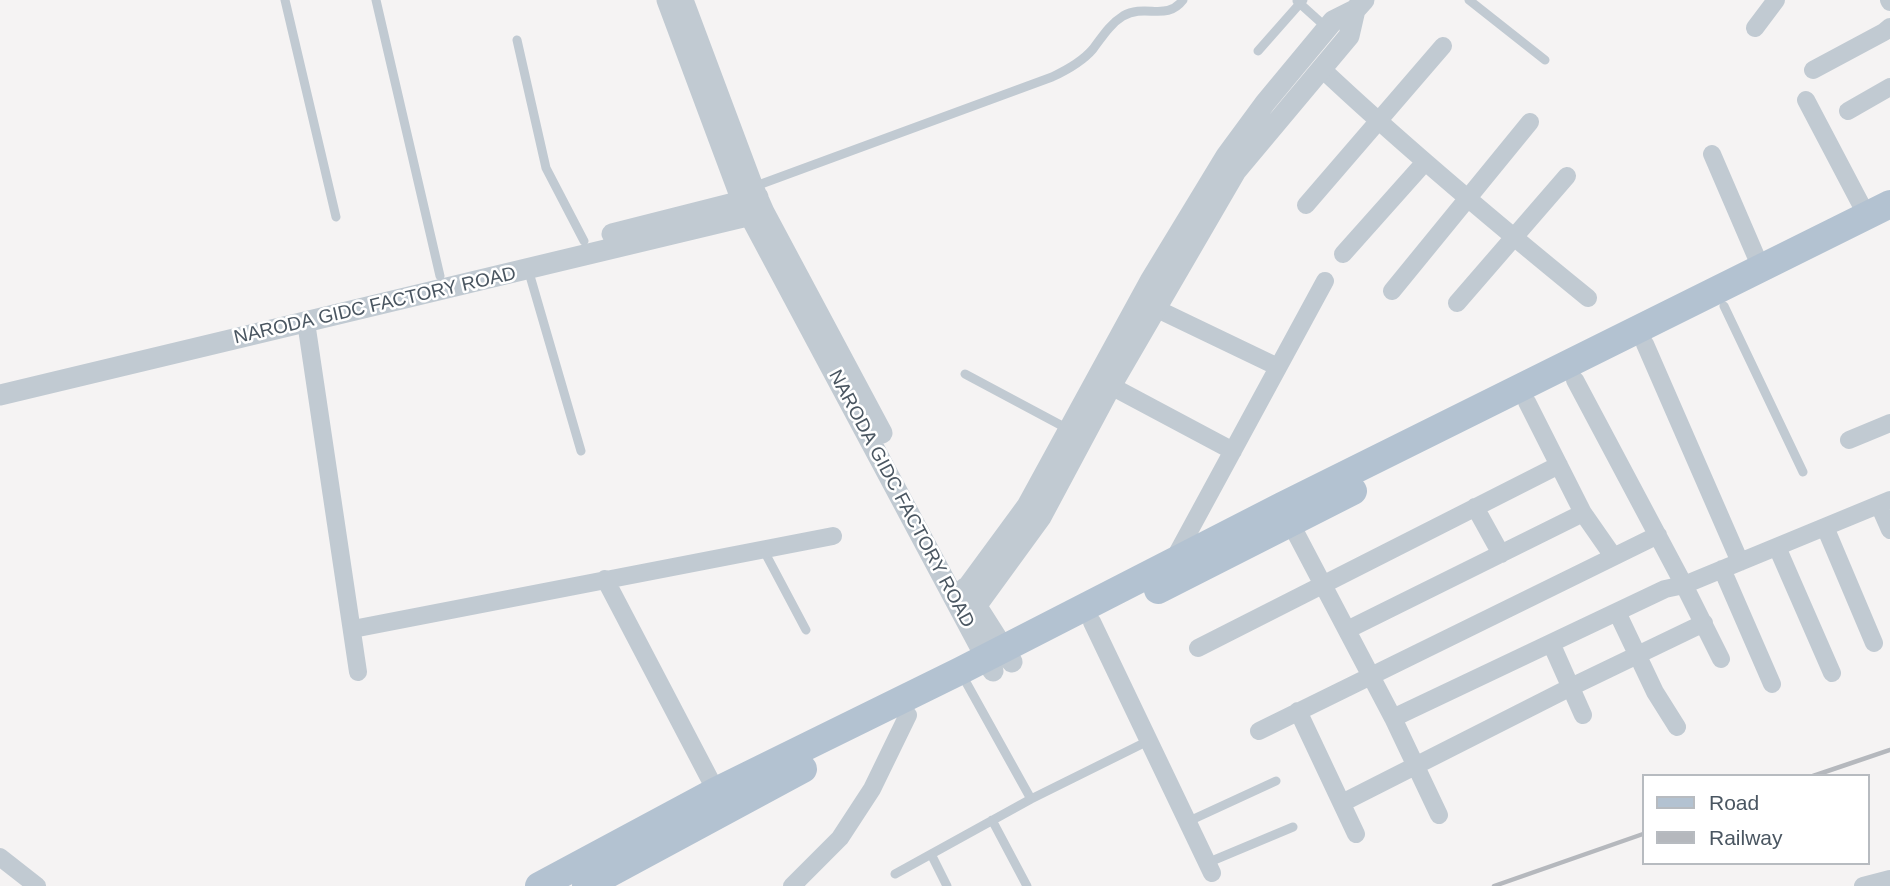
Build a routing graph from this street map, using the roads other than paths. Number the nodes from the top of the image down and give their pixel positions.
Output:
1 (285, 0) edge
2 (376, 0) edge
3 (667, 0) edge
4 (683, 0) edge
5 (1183, 0) edge
6 (1469, 0) edge
7 (1776, 0) edge
8 (1299, 1) edge
9 (1359, 5) edge
10 (1890, 27) edge
11 (1327, 28) junction
12 (1755, 28) dead end
13 (517, 40) dead end
14 (1443, 46) dead end
15 (1258, 51) dead end
16 (1545, 60) dead end
17 (1321, 68) junction
18 (1813, 70) dead end
19 (1890, 87) edge
20 (1806, 100) dead end
21 (1848, 111) dead end
22 (1378, 122) junction
23 (1530, 122) dead end
24 (1712, 154) dead end
25 (1425, 162) junction
26 (1567, 176) dead end
27 (1467, 200) junction
28 (753, 203) junction
29 (1306, 205) dead end
30 (1882, 214) edge
31 (336, 217) dead end
32 (1512, 237) junction
33 (584, 241) junction
34 (1343, 254) dead end
35 (1761, 268) junction
36 (528, 269) junction
37 (440, 276) junction
38 (1325, 281) dead end
39 (1392, 291) dead end
40 (1588, 298) dead end
41 (1457, 303) dead end
42 (1724, 306) junction
43 (1155, 308) junction
44 (306, 322) junction
45 (1645, 344) junction
46 (1278, 368) junction
47 (965, 374) dead end
48 (0, 380) edge
49 (1575, 380) junction
50 (1111, 386) junction
51 (0, 395) edge
52 (1527, 402) junction
53 (1890, 423) edge
54 (1070, 430) junction
55 (1849, 440) dead end
56 (580, 451) dead end
57 (1233, 451) junction
58 (1559, 465) junction
59 (1804, 472) dead end
60 (1884, 502) edge
61 (1475, 507) junction
62 (1583, 513) junction
63 (1291, 524) junction
64 (1825, 527) junction
65 (1890, 530) edge
66 (1658, 535) junction
67 (833, 536) dead end
68 (1777, 547) junction
69 (763, 549) junction
70 (1501, 554) junction
71 (1613, 556) junction
72 (1173, 561) junction
73 (1740, 562) junction
74 (1722, 569) junction
75 (604, 579) junction
76 (1324, 585) junction
77 (1684, 585) junction
78 (966, 605) junction
79 (1617, 612) junction
80 (1092, 622) junction
81 (1704, 623) junction
82 (353, 629) junction
83 (806, 630) dead end
84 (1347, 630) junction
85 (1551, 643) junction
86 (1874, 643) dead end
87 (1198, 648) dead end
88 (1636, 655) junction
89 (999, 659) junction
90 (1721, 659) dead end
91 (358, 672) dead end
92 (1832, 673) dead end
93 (1370, 674) junction
94 (964, 677) junction
95 (1772, 684) dead end
96 (1570, 687) junction
97 (1298, 711) junction
98 (908, 715) junction
99 (1583, 715) dead end
100 (1393, 718) junction
101 (1677, 727) dead end
102 (1259, 731) dead end
103 (1148, 741) junction
104 (1416, 766) junction
105 (1276, 781) dead end
106 (716, 791) junction
107 (1031, 799) junction
108 (1342, 803) junction
109 (1439, 815) dead end
110 (992, 820) junction
111 (1187, 822) junction
112 (1293, 827) dead end
113 (1356, 834) dead end
114 (931, 854) junction
115 (0, 857) edge
116 (1209, 868) joint
117 (895, 874) dead end
118 (1890, 879) edge
119 (37, 886) edge
120 (539, 886) edge
121 (586, 886) edge
122 (792, 886) edge
123 (947, 886) edge
124 (1027, 886) edge
125 (1863, 886) edge

1 - 31 lane
2 - 37 lane
3 - 28 street, NARODA GIDC FACTORY ROAD
4 - 28 street, NARODA GIDC FACTORY ROAD
5 - 28 lane
6 - 16 lane
7 - 12 street
8 - 11 lane
8 - 15 lane
9 - 11 street
9 - 17 street
10 - 18 street
11 - 54 street
13 - 33 lane
14 - 22 street
17 - 22 street
17 - 43 street
19 - 21 street
20 - 30 street
22 - 25 street
22 - 29 street
23 - 27 street
24 - 35 street
25 - 27 street
25 - 34 street
26 - 32 street
27 - 32 street
27 - 39 street
28 - 33 street, NARODA GIDC FACTORY ROAD
28 - 36 street, NARODA GIDC FACTORY ROAD
28 - 78 street, NARODA GIDC FACTORY ROAD
30 - 35 main road
30 - 42 main road
32 - 40 street
32 - 41 street
33 - 37 street, NARODA GIDC FACTORY ROAD
35 - 72 main road
36 - 44 street, NARODA GIDC FACTORY ROAD
36 - 56 lane
37 - 48 street, NARODA GIDC FACTORY ROAD
38 - 46 street
42 - 45 main road
42 - 59 lane
43 - 46 street
43 - 50 street
44 - 51 street, NARODA GIDC FACTORY ROAD
44 - 82 street
45 - 49 main road
45 - 73 street
46 - 57 street
47 - 54 lane
49 - 52 main road
49 - 66 street
50 - 57 street
50 - 78 street
52 - 58 street
52 - 63 main road
53 - 55 street
54 - 78 street
57 - 72 street
58 - 61 street
58 - 62 street
60 - 64 street
60 - 65 street
61 - 70 street
61 - 76 street
62 - 70 street
62 - 71 street
63 - 76 street
63 - 80 main road
64 - 68 street
64 - 86 street
66 - 71 street
66 - 77 street
67 - 69 street
68 - 73 street
68 - 92 street
69 - 75 street
69 - 83 lane
70 - 84 street
71 - 93 street
72 - 89 main road
73 - 74 street
74 - 77 street
74 - 95 street
75 - 82 street
75 - 106 street
76 - 84 street
76 - 87 street
77 - 79 street
77 - 81 street
78 - 89 street, NARODA GIDC FACTORY ROAD
79 - 85 street
79 - 88 street
80 - 89 main road
80 - 103 street
81 - 88 street
81 - 90 street
82 - 91 street
84 - 93 street
85 - 96 street
85 - 100 street
88 - 96 street
88 - 101 street
89 - 94 main road
93 - 97 street
93 - 100 street
94 - 98 main road
94 - 106 main road
94 - 107 lane
96 - 99 street
96 - 104 street
97 - 102 street
97 - 108 street
98 - 121 main road
98 - 122 street
100 - 104 street
103 - 107 lane
103 - 111 street
104 - 108 street
104 - 109 street
105 - 111 lane
106 - 120 main road
107 - 110 lane
108 - 113 street
110 - 114 lane
110 - 124 lane
111 - 116 street
112 - 116 lane
114 - 117 lane
114 - 123 lane
115 - 119 street
118 - 125 street

